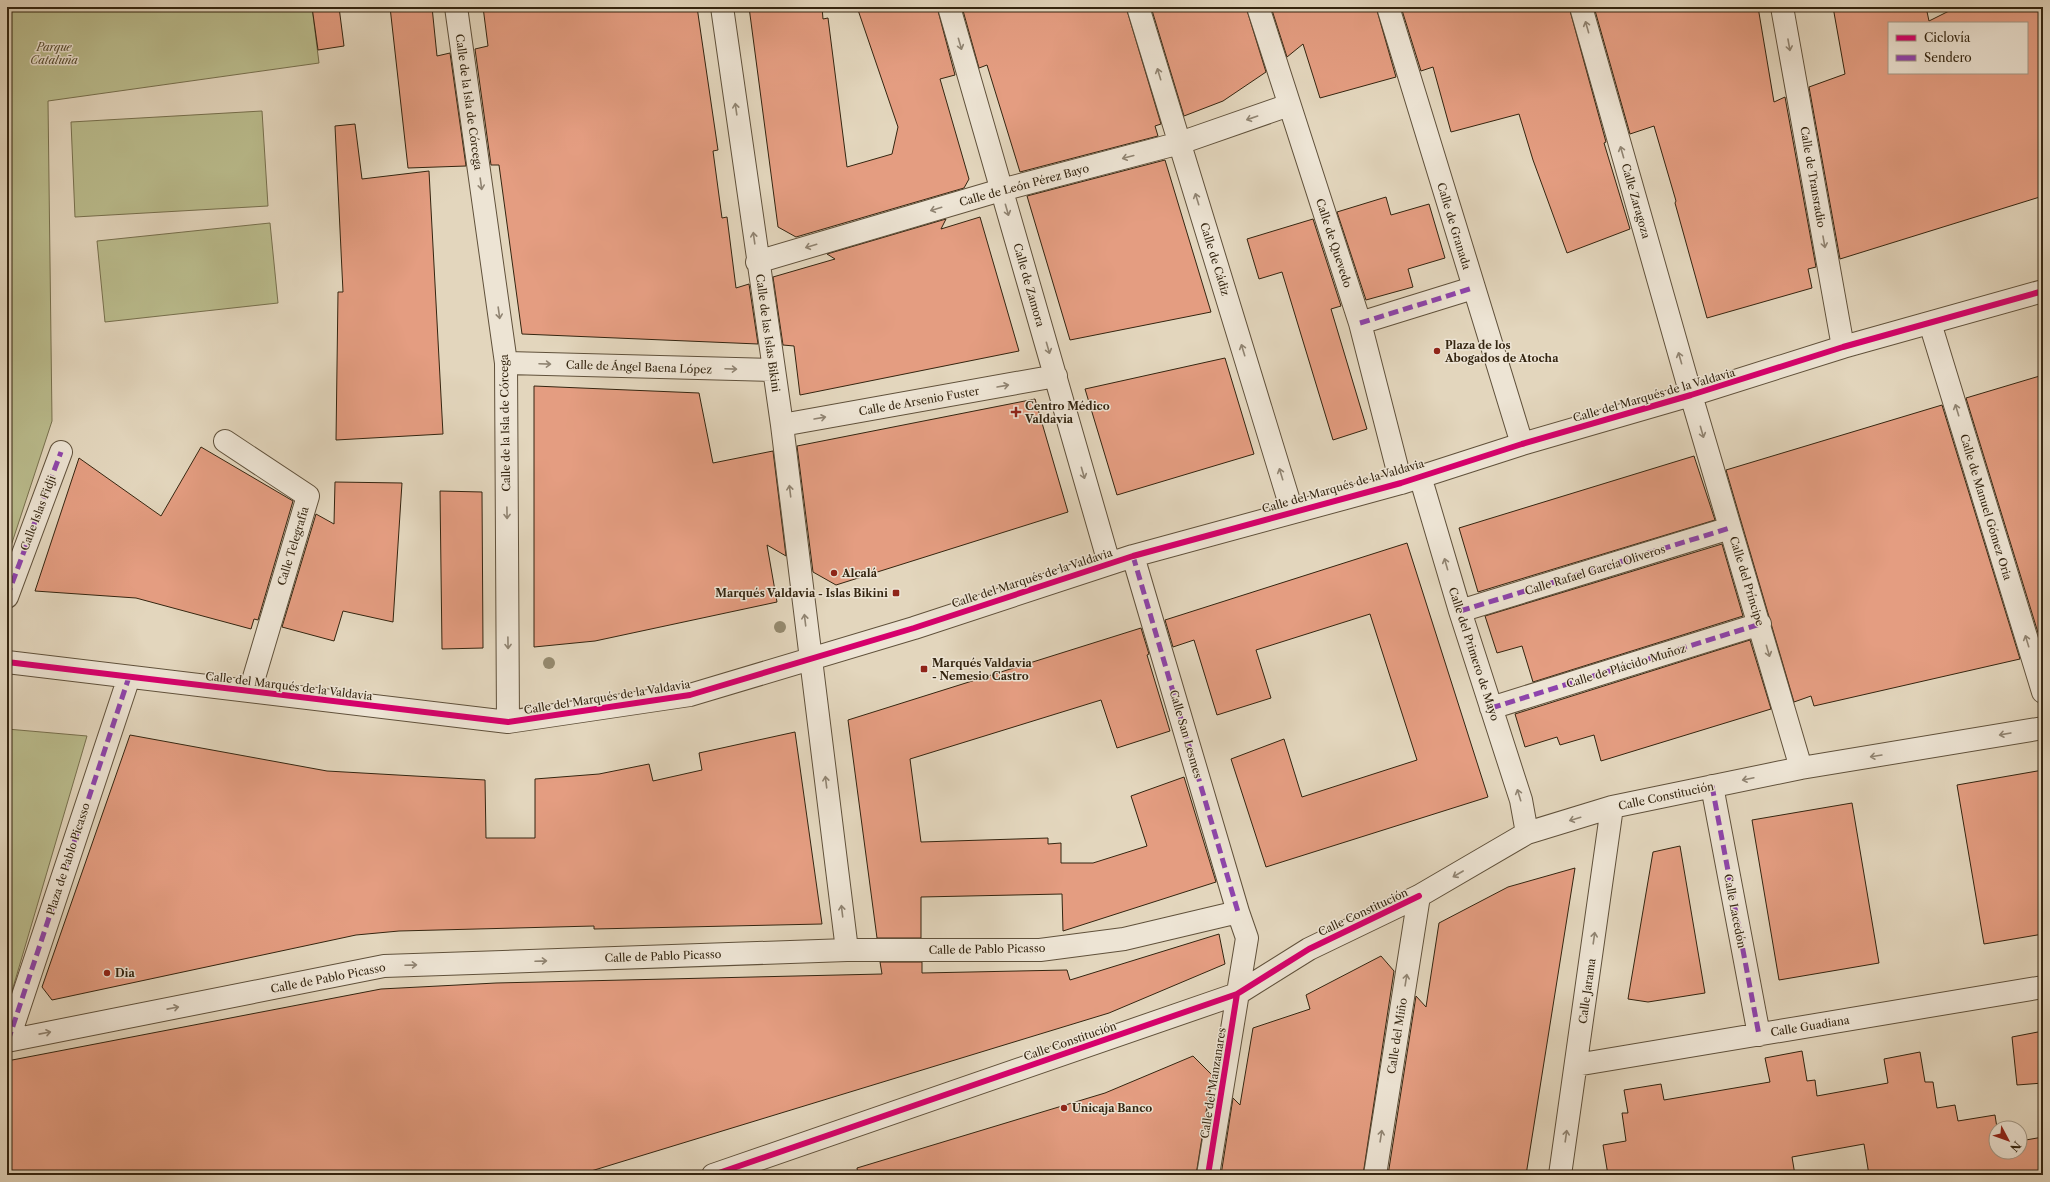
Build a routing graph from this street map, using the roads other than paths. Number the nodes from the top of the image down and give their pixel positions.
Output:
1 (456, 7) edge
2 (722, 7) edge
3 (949, 7) edge
4 (1138, 7) edge
5 (1258, 7) edge
6 (1388, 7) edge
7 (1581, 7) edge
8 (1782, 7) edge
9 (1289, 105) junction
10 (1180, 143) junction
11 (1001, 190) junction
12 (757, 262) junction
13 (1473, 288) junction
14 (2043, 292) edge
15 (1360, 323) junction
16 (1930, 323) junction
17 (1843, 347) junction
18 (506, 363) junction
19 (773, 370) junction
20 (1056, 376) junction
21 (1691, 395) junction
22 (782, 425) junction
23 (225, 441) dead end
24 (1522, 444) junction
25 (61, 452) dead end
26 (1410, 479) junction
27 (1292, 511) junction
28 (1730, 528) junction
29 (1133, 556) junction
30 (1109, 563) junction
31 (7, 597) edge
32 (1460, 611) junction
33 (1760, 624) junction
34 (810, 659) junction
35 (7, 662) edge
36 (128, 677) junction
37 (250, 691) junction
38 (2043, 692) edge
39 (1492, 708) junction
40 (508, 722) junction
41 (2043, 728) edge
42 (1801, 768) junction
43 (1712, 786) junction
44 (1612, 807) junction
45 (1528, 833) junction
46 (1419, 896) junction
47 (1238, 912) junction
48 (847, 950) junction
49 (2043, 987) edge
50 (1237, 994) junction
51 (1759, 1034) junction
52 (7, 1041) edge
53 (1576, 1064) junction
54 (713, 1175) edge
55 (1208, 1175) edge
56 (1375, 1175) edge
57 (1560, 1175) edge

1 -> 18 street, Calle de la Isla de Córcega
12 -> 2 street, Calle de las Islas Bikini
3 -> 11 street, Calle de Zamora
10 -> 4 street, Calle de Cádiz
5 - 9 street, Calle de Quevedo
6 - 13 street, Calle de Granada
21 -> 7 street, Calle Zaragoza
8 -> 17 street, Calle de Transradio
9 -> 10 street, Calle de León Pérez Bayo
9 - 15 street, Calle de Quevedo
10 -> 11 street, Calle de León Pérez Bayo
27 -> 10 street, Calle de Cádiz
11 -> 12 street, Calle de León Pérez Bayo
11 -> 20 street, Calle de Zamora
12 - 19 street, Calle de las Islas Bikini
13 - 15 street
13 - 24 street, Calle de Granada
14 - 16 street, Calle del Marqués de la Valdavia
15 - 26 street, Calle de Quevedo
16 - 17 street, Calle del Marqués de la Valdavia
38 -> 16 street, Calle de Manuel Gómez Oria
17 - 21 street, Calle del Marqués de la Valdavia
18 -> 19 street, Calle de Ángel Baena López
18 -> 40 street, Calle de la Isla de Córcega
19 - 22 street, Calle de las Islas Bikini
22 -> 20 street, Calle de Arsenio Fuster
20 -> 30 street, Calle de Zamora
21 - 24 street, Calle del Marqués de la Valdavia
21 -> 28 street, Calle del Príncipe
34 -> 22 street, Calle de las Islas Bikini
23 - 37 street, Calle Telegrafía
24 - 26 street, Calle del Marqués de la Valdavia
25 - 31 street, Calle Islas Fidji
26 - 27 street, Calle del Marqués de la Valdavia
32 -> 26 street, Calle del Primero de Mayo
27 - 29 street, Calle del Marqués de la Valdavia
28 - 32 street, Calle Rafael García Oliveros
28 - 33 street, Calle del Príncipe
29 - 30 street, Calle del Marqués de la Valdavia
29 - 47 street, Calle San Lesmes
30 - 34 street, Calle del Marqués de la Valdavia
32 - 39 street, Calle del Primero de Mayo
33 - 39 street, Calle de Plácido Muñoz
33 -> 42 street, Calle del Príncipe
34 - 40 street, Calle del Marqués de la Valdavia
48 -> 34 street, Calle de las Islas Bikini
35 - 36 street, Calle del Marqués de la Valdavia
36 - 37 street, Calle del Marqués de la Valdavia
36 - 52 street, Plaza de Pablo Picasso
37 - 40 street, Calle del Marqués de la Valdavia
45 -> 39 street, Calle del Primero de Mayo
41 -> 42 street, Calle Constitución
42 -> 43 street, Calle Constitución
43 - 44 street, Calle Constitución
43 - 51 street, Calle Lacedón
44 -> 45 street, Calle Constitución
53 -> 44 street, Calle Jarama
45 -> 46 street, Calle Constitución
46 - 50 street, Calle Constitución
56 -> 46 street, Calle del Miño
47 - 48 street, Calle de Pablo Picasso
47 - 50 street
52 -> 48 street, Calle de Pablo Picasso
49 - 51 street, Calle Guadiana
50 - 54 street, Calle Constitución
50 - 55 street, Calle del Manzanares
51 - 53 street, Calle Guadiana
57 -> 53 street, Calle Jarama

